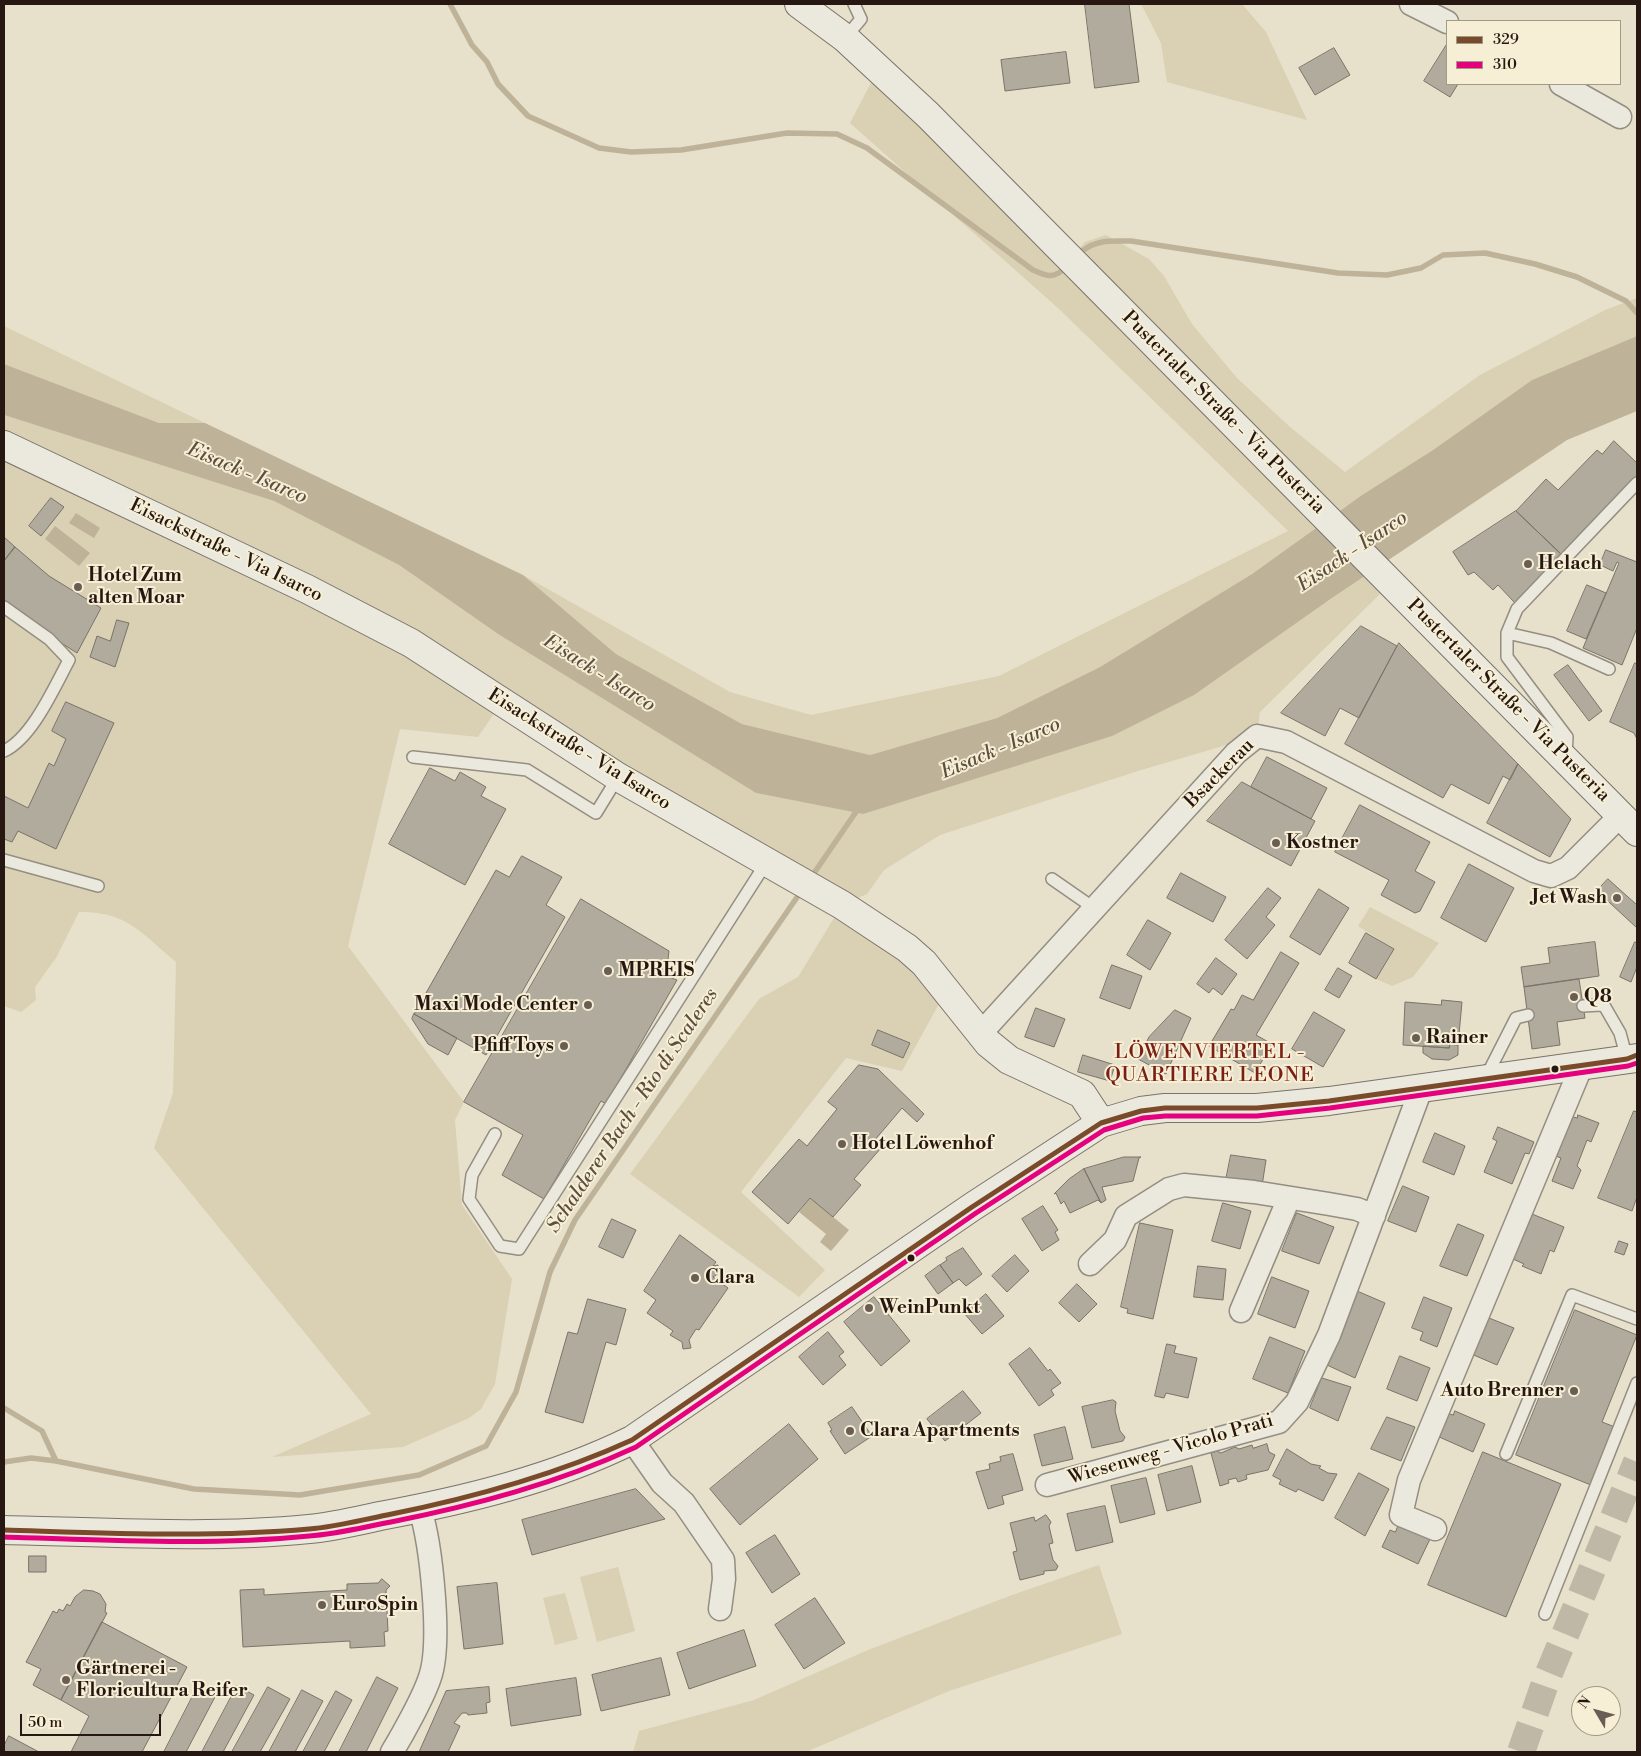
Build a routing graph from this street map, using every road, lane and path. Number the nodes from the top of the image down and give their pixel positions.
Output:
1 (799, 4) edge
2 (854, 4) edge
3 (1411, 4) edge
4 (1446, 22) edge
5 (845, 38) junction
6 (1563, 85) edge
7 (1620, 117) dead end
8 (4, 445) edge
9 (1637, 483) edge
10 (4, 607) edge
11 (1507, 633) junction
12 (1609, 669) dead end
13 (4, 751) edge
14 (413, 757) dead end
15 (1565, 760) junction
16 (618, 777) junction
17 (1629, 824) edge
18 (4, 860) edge
19 (772, 866) junction
20 (1052, 880) dead end
21 (98, 886) dead end
22 (1090, 913) junction
23 (1583, 1006) dead end
24 (1528, 1016) dead end
25 (980, 1034) junction
26 (1634, 1057) edge
27 (1582, 1065) junction
28 (1486, 1078) junction
29 (1421, 1089) junction
30 (1101, 1123) junction
31 (495, 1134) dead end
32 (1289, 1198) junction
33 (1374, 1216) junction
34 (1090, 1264) dead end
35 (1240, 1311) dead end
36 (1637, 1319) edge
37 (1637, 1383) edge
38 (632, 1440) junction
39 (1506, 1454) dead end
40 (1047, 1485) dead end
41 (420, 1509) junction
42 (1435, 1529) dead end
43 (4, 1530) edge
44 (720, 1609) dead end
45 (1545, 1614) dead end
46 (392, 1752) edge

1 - 5 main road, Pustertaler Straße - Via Pusteria
2 - 5 lane
3 - 4 street
5 - 15 main road, Pustertaler Straße - Via Pusteria
6 - 7 street
8 - 16 main road, Eisackstraße - Via Isarco
9 - 11 lane
10 - 13 lane
11 - 12 lane
11 - 15 lane
14 - 16 lane
15 - 17 main road, Pustertaler Straße - Via Pusteria
16 - 19 main road, Eisackstraße - Via Isarco
17 - 22 street, Bsackerau
18 - 21 lane
19 - 25 main road, Eisackstraße - Via Isarco
19 - 31 lane
20 - 22 lane
22 - 25 street, Bsackerau
23 - 26 lane
24 - 28 lane
25 - 30 main road, Eisackstraße - Via Isarco
26 - 27 main road
27 - 28 main road
27 - 42 street
28 - 29 main road
29 - 30 main road
29 - 33 street, Wiesenweg - Vicolo Prati
30 - 38 main road
32 - 33 street
32 - 34 street
32 - 35 street
33 - 40 street, Wiesenweg - Vicolo Prati
36 - 39 lane
37 - 45 lane
38 - 41 main road
38 - 44 street
41 - 43 main road
41 - 46 street

